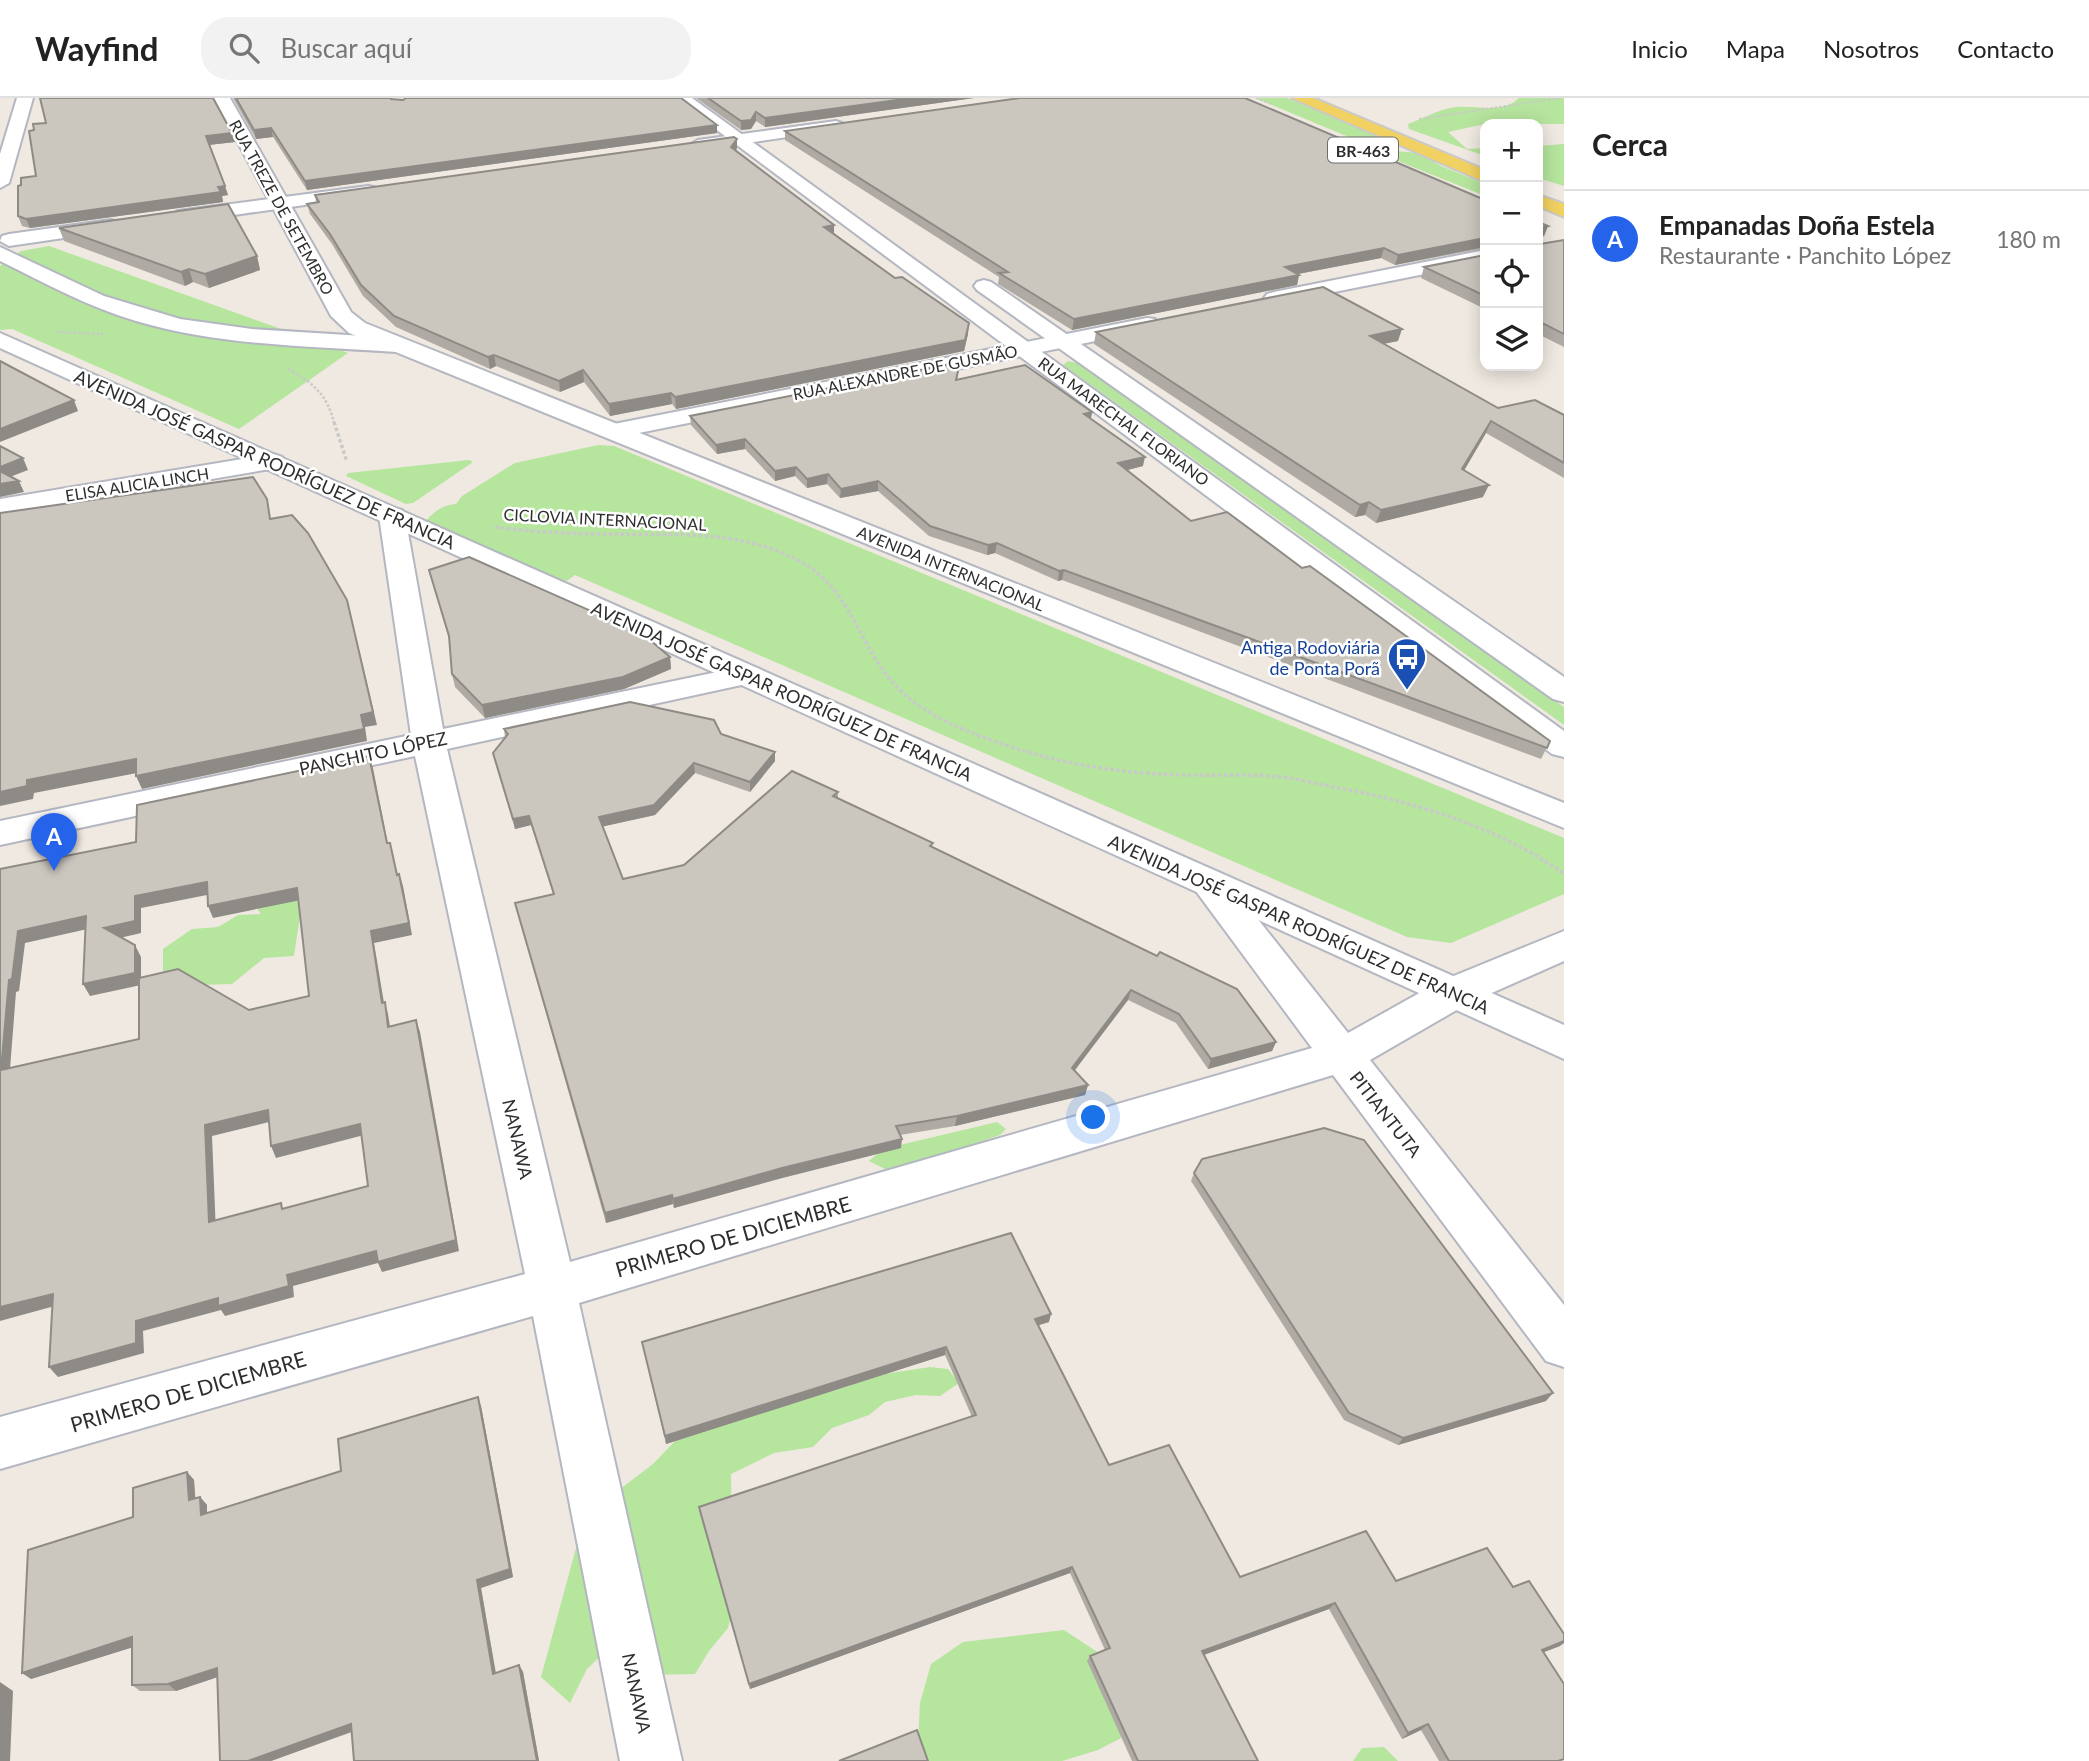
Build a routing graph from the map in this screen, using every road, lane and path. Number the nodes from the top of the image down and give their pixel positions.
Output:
1 (25, 98) edge
2 (222, 98) edge
3 (682, 98) edge
4 (1300, 98) edge
5 (1560, 98) edge
6 (748, 121) edge
7 (850, 124) edge
8 (1367, 125) junction
9 (769, 135) junction
10 (739, 140) junction
11 (1415, 146) junction
12 (685, 147) edge
13 (1383, 150) dead end
14 (792, 151) edge
15 (1480, 174) edge
16 (0, 183) edge
17 (388, 188) edge
18 (1543, 202) edge
19 (279, 203) junction
20 (1564, 211) edge
21 (158, 219) edge
22 (131, 223) edge
23 (2, 245) edge
24 (1480, 257) edge
25 (951, 273) dead end
26 (927, 277) junction
27 (974, 279) dead end
28 (1253, 303) edge
29 (342, 316) joint
30 (1171, 319) edge
31 (49, 332) dead end
32 (105, 334) dead end
33 (0, 340) edge
34 (1062, 341) junction
35 (396, 345) junction
36 (1024, 348) junction
37 (277, 364) dead end
38 (614, 431) junction
39 (273, 462) junction
40 (352, 469) dead end
41 (0, 507) edge
42 (392, 516) junction
43 (487, 526) dead end
44 (746, 675) junction
45 (1564, 692) edge
46 (428, 741) junction
47 (1564, 747) edge
48 (1564, 816) edge
49 (0, 833) edge
50 (1564, 874) edge
51 (1209, 883) junction
52 (1564, 945) edge
53 (1452, 993) junction
54 (1564, 1043) edge
55 (1342, 1056) junction
56 (552, 1289) junction
57 (1564, 1344) edge
58 (0, 1443) edge
59 (651, 1761) edge

1 - 16 main road
2 - 19 main road, RUA TREZE DE SETEMBRO
3 - 10 main road, RUA MARECHAL FLORIANO
4 - 8 main road, BR-463
5 - 8 path
6 - 9 main road
7 - 9 main road
8 - 11 main road, BR-463
9 - 10 main road
9 - 14 main road
10 - 12 main road
10 - 26 main road, RUA MARECHAL FLORIANO
11 - 13 main road
11 - 15 main road, BR-463
17 - 19 main road
18 - 20 main road
19 - 21 main road
19 - 29 main road, RUA TREZE DE SETEMBRO
22 - 23 main road
23 - 35 main road
24 - 28 main road
25 - 26 main road
26 - 36 main road, RUA MARECHAL FLORIANO
27 - 34 main road, RUA MARECHAL FLORIANO
29 - 35 main road, AVENIDA INTERNACIONAL
30 - 34 main road, RUA ALEXANDRE DE GUSMÃO
31 - 32 path
33 - 39 main road, AVENIDA JOSÉ GASPAR RODRÍGUEZ DE FRANCIA
34 - 36 main road, RUA ALEXANDRE DE GUSMÃO
34 - 45 main road, RUA MARECHAL FLORIANO
35 - 38 main road, AVENIDA INTERNACIONAL
36 - 38 main road, RUA ALEXANDRE DE GUSMÃO
36 - 47 main road, RUA MARECHAL FLORIANO
37 - 40 path
38 - 48 main road, AVENIDA INTERNACIONAL
39 - 41 main road, ELISA ALICIA LINCH
39 - 42 main road, AVENIDA JOSÉ GASPAR RODRÍGUEZ DE FRANCIA
42 - 44 main road, AVENIDA JOSÉ GASPAR RODRÍGUEZ DE FRANCIA
42 - 46 main road, NANAWA
43 - 50 path, CICLOVIA INTERNACIONAL
44 - 46 main road, PANCHITO LÓPEZ
44 - 51 main road, AVENIDA JOSÉ GASPAR RODRÍGUEZ DE FRANCIA
46 - 49 main road, PANCHITO LÓPEZ
46 - 56 main road, NANAWA
51 - 53 main road, AVENIDA JOSÉ GASPAR RODRÍGUEZ DE FRANCIA
51 - 55 main road, PITIANTUTA
52 - 53 main road, PRIMERO DE DICIEMBRE
53 - 54 main road, AVENIDA JOSÉ GASPAR RODRÍGUEZ DE FRANCIA
53 - 55 main road, PRIMERO DE DICIEMBRE
55 - 56 main road, PRIMERO DE DICIEMBRE
55 - 57 main road, PITIANTUTA
56 - 58 main road, PRIMERO DE DICIEMBRE
56 - 59 main road, NANAWA

